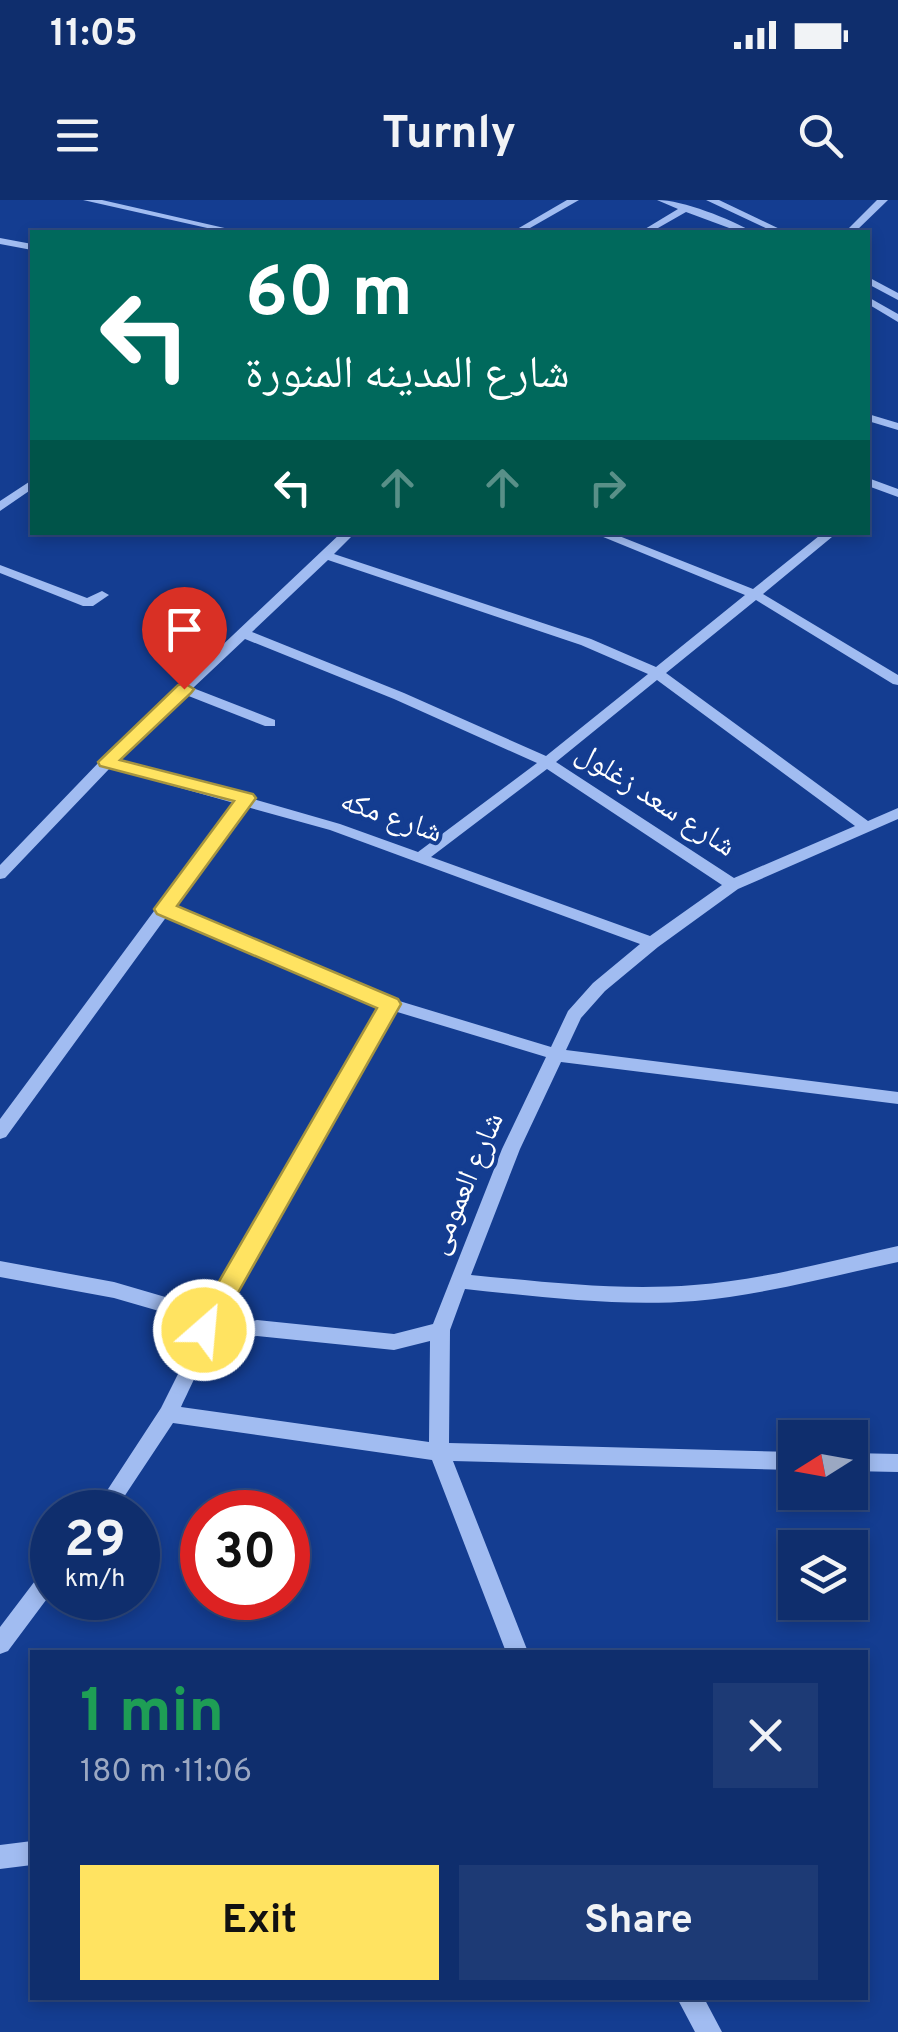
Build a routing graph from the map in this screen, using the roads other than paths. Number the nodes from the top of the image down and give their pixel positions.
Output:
1 (88, 200) edge
2 (574, 200) edge
3 (662, 200) edge
4 (711, 200) edge
5 (883, 200) edge
6 (736, 204) edge
7 (687, 208) junction
8 (228, 230) edge
9 (521, 230) edge
10 (649, 230) edge
11 (743, 230) edge
12 (778, 230) edge
13 (852, 230) edge
14 (0, 241) edge
15 (30, 247) edge
16 (870, 281) edge
17 (898, 297) edge
18 (870, 301) edge
19 (898, 319) edge
20 (870, 418) edge
21 (898, 427) edge
22 (30, 485) edge
23 (0, 507) edge
24 (347, 535) edge
25 (606, 535) edge
26 (828, 535) edge
27 (329, 556) junction
28 (0, 570) edge
29 (756, 595) junction
30 (102, 596) dead end
31 (241, 633) junction
32 (658, 673) junction
33 (898, 681) edge
34 (184, 689) junction
35 (270, 723) dead end
36 (107, 762) junction
37 (547, 762) junction
38 (246, 798) junction
39 (898, 814) edge
40 (865, 826) junction
41 (422, 857) junction
42 (0, 874) edge
43 (733, 885) junction
44 (164, 909) junction
45 (652, 942) junction
46 (390, 1004) junction
47 (558, 1055) junction
48 (898, 1098) edge
49 (0, 1132) edge
50 (898, 1254) edge
51 (0, 1269) edge
52 (458, 1281) junction
53 (208, 1317) junction
54 (440, 1330) junction
55 (202, 1348) junction
56 (168, 1414) junction
57 (439, 1452) junction
58 (778, 1460) edge
59 (868, 1462) edge
60 (898, 1463) edge
61 (118, 1490) edge
62 (30, 1605) edge
63 (0, 1644) edge
64 (515, 1650) edge
65 (30, 1853) edge
66 (0, 1857) edge
67 (691, 2000) edge
68 (708, 2032) edge

1 - 8 street
2 - 9 street
3 - 7 street
4 - 6 street
5 - 13 street
6 - 12 street
7 - 10 street
7 - 11 street
14 - 15 street
16 - 17 street
18 - 19 street
20 - 21 street
22 - 23 street
24 - 27 street
25 - 29 street
26 - 29 street
27 - 31 street
27 - 32 street
28 - 30 street
29 - 32 street
29 - 33 street
31 - 34 street
31 - 37 street, شارع سعد زغلول
32 - 37 street
32 - 40 street
34 - 35 street
34 - 36 street
36 - 38 street, شارع مكه
36 - 42 street
37 - 41 street
37 - 43 street, شارع سعد زغلول
38 - 41 street, شارع مكه
38 - 44 street
39 - 40 street, شارع العمومى
40 - 43 street, شارع العمومى
41 - 45 street, شارع مكه
43 - 45 street, شارع العمومى
44 - 46 street
44 - 49 street
45 - 47 street, شارع العمومى
46 - 47 street
46 - 53 street
47 - 48 street
47 - 52 street, شارع العمومى
50 - 52 street
51 - 53 street
52 - 54 street, شارع العمومى
53 - 55 street
54 - 55 street
54 - 57 street, شارع العمومى
55 - 56 street
56 - 57 street
56 - 61 street
57 - 58 street
57 - 64 street
59 - 60 street
62 - 63 street
65 - 66 street
67 - 68 street

